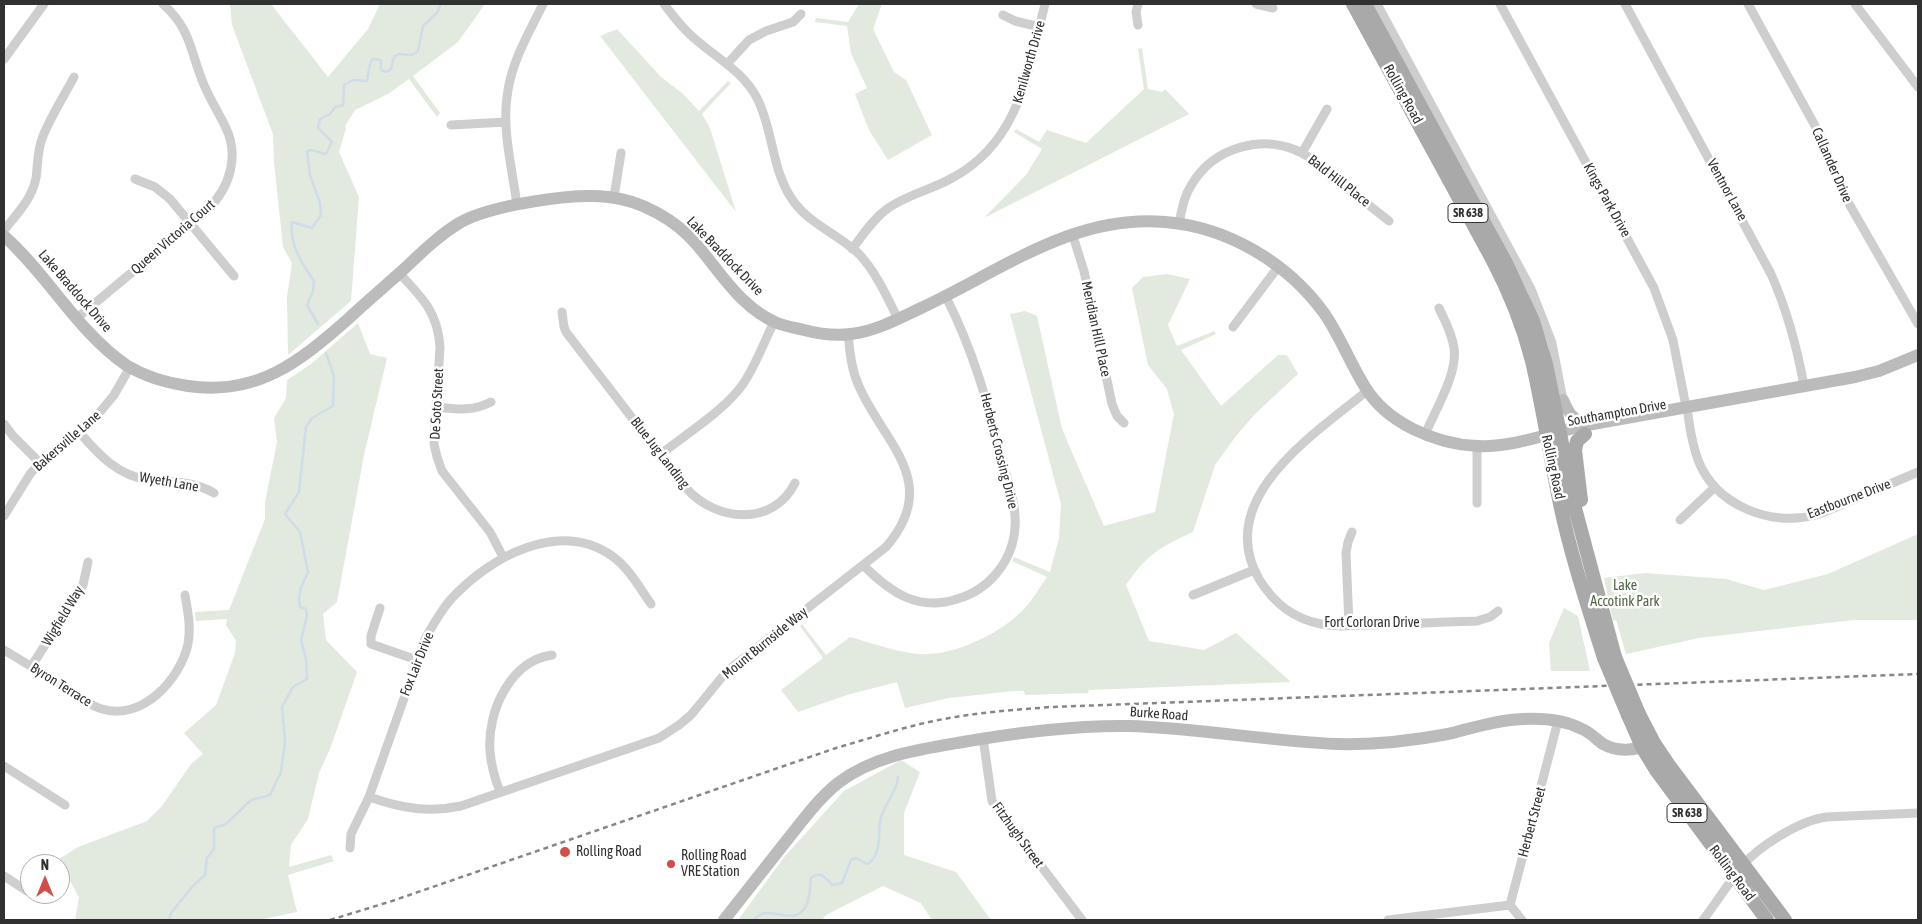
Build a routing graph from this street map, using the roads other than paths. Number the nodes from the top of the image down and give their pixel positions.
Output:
1 (44, 4) edge
2 (163, 4) edge
3 (543, 4) edge
4 (664, 4) edge
5 (1045, 4) edge
6 (1138, 4) edge
7 (1256, 4) edge
8 (1353, 4) edge
9 (1364, 4) edge
10 (1377, 4) edge
11 (1500, 4) edge
12 (1625, 4) edge
13 (1748, 4) edge
14 (1855, 4) edge
15 (1272, 8) dead end
16 (801, 14) dead end
17 (1003, 15) dead end
18 (1138, 25) dead end
19 (1040, 27) junction
20 (4, 59) edge
21 (727, 64) junction
22 (74, 78) dead end
23 (1918, 87) edge
24 (1327, 109) dead end
25 (506, 122) junction
26 (451, 125) dead end
27 (621, 152) dead end
28 (1302, 153) junction
29 (135, 179) dead end
30 (614, 197) junction
31 (517, 205) junction
32 (1389, 221) dead end
33 (1179, 223) junction
34 (191, 224) junction
35 (4, 230) edge
36 (1072, 233) junction
37 (4, 236) edge
38 (852, 249) junction
39 (1278, 267) junction
40 (399, 273) junction
41 (234, 276) dead end
42 (946, 297) junction
43 (1439, 308) dead end
44 (562, 312) dead end
45 (77, 318) junction
46 (898, 319) junction
47 (774, 322) junction
48 (1918, 324) edge
49 (1232, 327) dead end
50 (848, 334) junction
51 (1918, 355) edge
52 (1918, 364) edge
53 (130, 367) junction
54 (1804, 386) junction
55 (1367, 392) junction
56 (1563, 400) junction
57 (491, 402) dead end
58 (436, 407) junction
59 (1687, 411) junction
60 (1124, 423) dead end
61 (4, 424) edge
62 (1586, 429) junction
63 (80, 433) junction
64 (1425, 434) junction
65 (1556, 435) junction
66 (1477, 446) junction
67 (661, 454) junction
68 (40, 463) junction
69 (1918, 472) edge
70 (795, 483) dead end
71 (1715, 487) junction
72 (214, 493) dead end
73 (1477, 503) dead end
74 (4, 516) edge
75 (1680, 520) dead end
76 (1352, 532) dead end
77 (1585, 550) junction
78 (503, 557) junction
79 (88, 562) dead end
80 (863, 566) junction
81 (1254, 570) junction
82 (185, 595) dead end
83 (1193, 595) dead end
84 (651, 604) dead end
85 (380, 608) dead end
86 (1498, 611) dead end
87 (1349, 625) junction
88 (4, 650) edge
89 (552, 655) dead end
90 (1610, 657) junction
91 (417, 660) junction
92 (31, 666) junction
93 (1558, 721) junction
94 (983, 738) junction
95 (1648, 745) junction
96 (4, 766) edge
97 (500, 792) junction
98 (369, 797) junction
99 (65, 805) dead end
100 (1918, 813) edge
101 (350, 848) dead end
102 (1739, 871) junction
103 (4, 876) edge
104 (20, 886) edge
105 (1510, 905) junction
106 (724, 920) edge
107 (1082, 920) edge
108 (1388, 920) edge
109 (1522, 920) edge
110 (1703, 920) edge
111 (1767, 920) edge
112 (1785, 920) edge

1 - 20 street
2 - 34 street, Queen Victoria Court
3 - 25 street
4 - 21 street
5 - 19 street, Kenilworth Drive
6 - 18 street
7 - 15 street
8 - 65 main road, Rolling Road / SR 638
9 - 65 main road, Rolling Road / SR 638
10 - 56 street, Rolling Road
11 - 59 street, Kings Park Drive
12 - 54 street, Ventnor Lane
13 - 48 street, Callander Drive
14 - 23 street
16 - 21 street
17 - 19 street
19 - 38 street, Kenilworth Drive
21 - 38 street
22 - 35 street
24 - 28 street
25 - 26 street
25 - 31 street
27 - 30 street
28 - 32 street, Bald Hill Place
28 - 33 street, Bald Hill Place
29 - 34 street
30 - 31 street, Lake Braddock Drive
30 - 47 street, Lake Braddock Drive
31 - 40 street, Lake Braddock Drive
33 - 36 street, Lake Braddock Drive
33 - 39 street, Lake Braddock Drive
34 - 41 street
34 - 45 street, Queen Victoria Court
36 - 42 street, Lake Braddock Drive
36 - 60 street, Meridian Hill Place
37 - 45 street, Lake Braddock Drive
38 - 46 street
39 - 49 street
39 - 55 street, Lake Braddock Drive
40 - 53 street, Lake Braddock Drive
40 - 58 street, De Soto Street
42 - 46 street, Lake Braddock Drive
42 - 80 street, Herberts Crossing Drive
43 - 64 street
44 - 67 street, Blue Jug Landing
45 - 53 street, Lake Braddock Drive
46 - 50 street, Lake Braddock Drive
47 - 50 street, Lake Braddock Drive
47 - 67 street
50 - 80 street, Mount Burnside Way
51 - 54 street, Southampton Drive
52 - 59 street, Southampton Drive
53 - 63 street, Bakersville Lane
54 - 59 street, Southampton Drive
55 - 64 street, Lake Braddock Drive
55 - 81 street, Fort Corloran Drive
56 - 62 street
56 - 65 street, Rolling Road
57 - 58 street
58 - 78 street, De Soto Street
59 - 62 street, Southampton Drive
59 - 71 street, Eastbourne Drive
61 - 68 street
62 - 65 street, Southampton Drive
62 - 77 main road
63 - 68 street, Bakersville Lane
63 - 72 street, Wyeth Lane
64 - 66 street, Lake Braddock Drive
65 - 66 street, Lake Braddock Drive
65 - 77 main road, Rolling Road / SR 638
65 - 90 main road, Rolling Road / SR 638
66 - 73 street
67 - 70 street, Blue Jug Landing
68 - 74 street, Bakersville Lane
69 - 71 street, Eastbourne Drive
71 - 75 street
76 - 87 street
77 - 90 main road, Rolling Road / SR 638
78 - 84 street, Fox Lair Drive
78 - 91 street, Fox Lair Drive
79 - 92 street, Wigfield Way
80 - 97 street, Mount Burnside Way
81 - 83 street
81 - 87 street, Fort Corloran Drive
82 - 92 street, Byron Terrace
85 - 91 street
86 - 87 street, Fort Corloran Drive
88 - 92 street, Byron Terrace
89 - 97 street
90 - 95 main road, Rolling Road / SR 638, bridge
91 - 98 street, Fox Lair Drive
93 - 94 street, Burke Road
93 - 95 street, Burke Road
93 - 105 street, Herbert Street
94 - 106 street, Burke Road
94 - 107 street, Fitzhugh Street
95 - 102 main road, Rolling Road / SR 638
96 - 99 street
97 - 98 street, Mount Burnside Way
98 - 101 street, Fox Lair Drive
100 - 102 street
102 - 110 street
102 - 111 main road, Rolling Road / SR 638
102 - 112 main road, Rolling Road / SR 638
103 - 104 street
105 - 108 street
105 - 109 street

